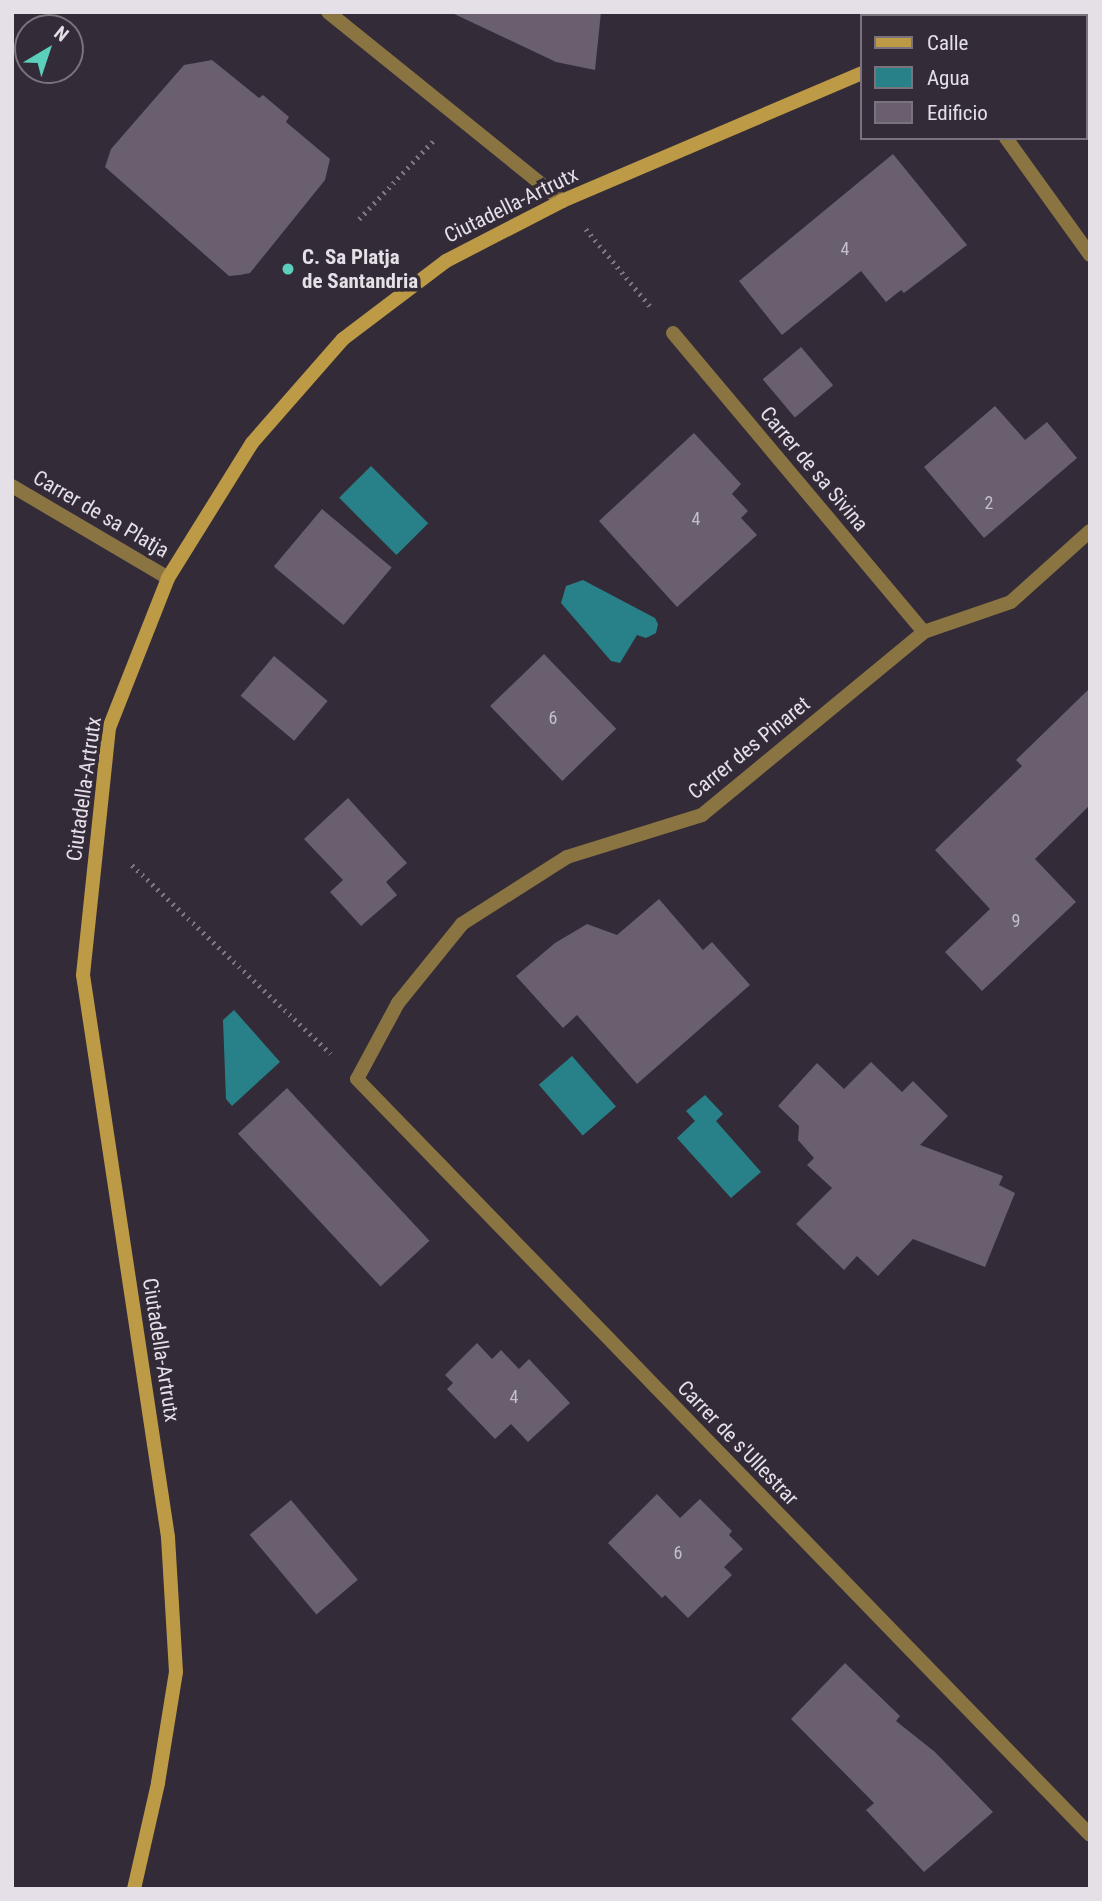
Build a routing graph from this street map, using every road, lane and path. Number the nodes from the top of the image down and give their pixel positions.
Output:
1 (328, 12) edge
2 (860, 74) edge
3 (457, 116) junction
4 (1007, 140) edge
5 (562, 201) junction
6 (359, 219) dead end
7 (596, 240) dead end
8 (1090, 255) edge
9 (673, 333) joint
10 (12, 486) edge
11 (1090, 531) edge
12 (168, 578) junction
13 (924, 632) junction
14 (98, 833) junction
15 (357, 1079) junction
16 (1090, 1835) edge
17 (134, 1889) edge

1 - 3 street
2 - 5 main road, Ciutadella-Artrutx
3 - 5 street
3 - 6 path
4 - 8 street
5 - 12 main road, Ciutadella-Artrutx
7 - 9 path
9 - 13 street, Carrer de sa Sivina
10 - 12 street, Carrer de sa Platja
11 - 13 street, Carrer des Pinaret
12 - 14 main road, Ciutadella-Artrutx
13 - 15 street, Carrer des Pinaret
14 - 15 path
14 - 17 main road, Ciutadella-Artrutx
15 - 16 street, Carrer de s'Ullestrar

